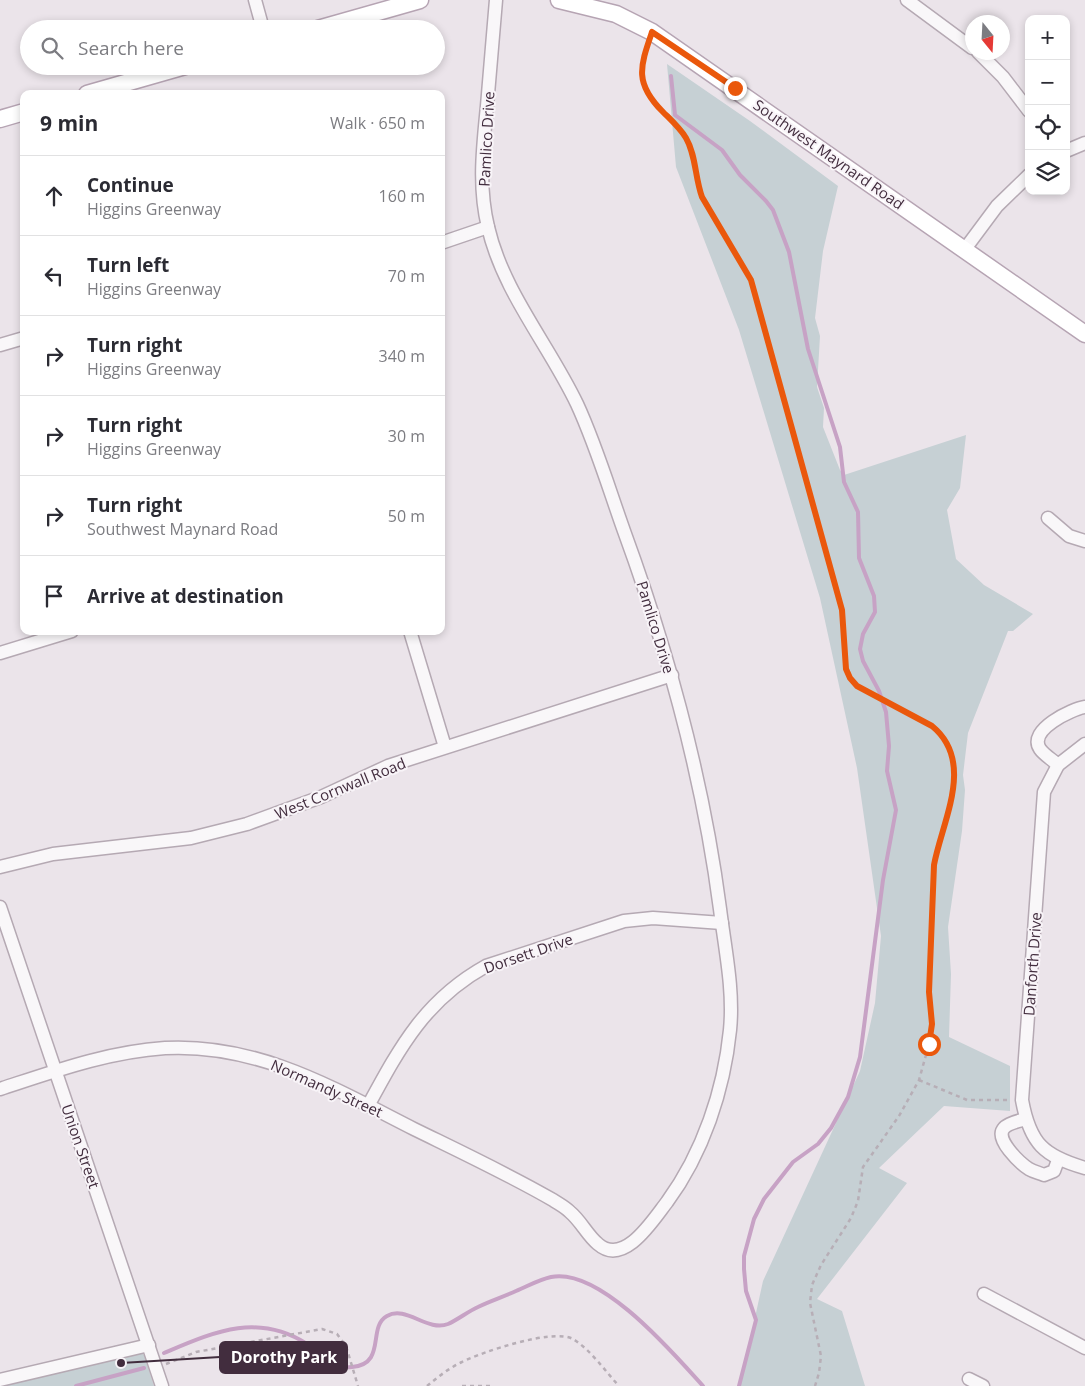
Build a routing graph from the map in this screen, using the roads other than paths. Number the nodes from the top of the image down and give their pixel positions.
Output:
1 (255, 0) edge
2 (420, 0) edge
3 (496, 0) edge
4 (559, 0) edge
5 (907, 0) edge
6 (261, 20) edge
7 (350, 20) edge
8 (965, 43) edge
9 (986, 60) edge
10 (154, 75) edge
11 (101, 90) edge
12 (1025, 106) edge
13 (20, 113) edge
14 (0, 119) edge
15 (1085, 143) edge
16 (1068, 150) edge
17 (1025, 178) edge
18 (488, 227) junction
19 (445, 242) edge
20 (965, 249) junction
21 (1085, 334) edge
22 (20, 339) edge
23 (0, 345) edge
24 (1048, 518) dead end
25 (1085, 540) edge
26 (59, 635) edge
27 (411, 635) edge
28 (0, 653) edge
29 (672, 675) junction
30 (1085, 707) edge
31 (1085, 744) edge
32 (445, 747) junction
33 (1058, 765) junction
34 (0, 867) edge
35 (0, 907) edge
36 (722, 923) junction
37 (55, 1070) junction
38 (0, 1089) edge
39 (368, 1106) junction
40 (1026, 1119) junction
41 (1058, 1160) junction
42 (1085, 1168) edge
43 (620, 1251) joint
44 (984, 1294) dead end
45 (149, 1345) junction
46 (1085, 1348) edge
47 (969, 1379) dead end
48 (0, 1380) edge
49 (162, 1386) edge
50 (983, 1386) edge

1 - 6 street
2 - 7 main road
3 - 18 street, Pamlico Drive
4 - 20 main road, Southwest Maynard Road
5 - 8 street
9 - 12 street
10 - 11 main road
13 - 14 main road
15 - 16 street
17 - 20 street
18 - 19 street
18 - 29 street, Pamlico Drive
20 - 21 main road, Southwest Maynard Road
22 - 23 street
24 - 25 street
26 - 28 street
27 - 32 street
29 - 32 street, West Cornwall Road
29 - 36 street, Pamlico Drive
30 - 33 street
31 - 33 street, Danforth Drive
32 - 34 street, West Cornwall Road
33 - 40 street, Danforth Drive
35 - 37 street, Union Street
36 - 39 street, Dorsett Drive
36 - 43 street, Pamlico Drive
37 - 38 street, Normandy Street
37 - 39 street, Normandy Street
37 - 45 street, Union Street
39 - 43 street, Normandy Street
40 - 41 street, Danforth Drive
40 - 41 street
41 - 42 street, Danforth Drive
44 - 46 street
45 - 48 street
45 - 49 street, Union Street
47 - 50 street

